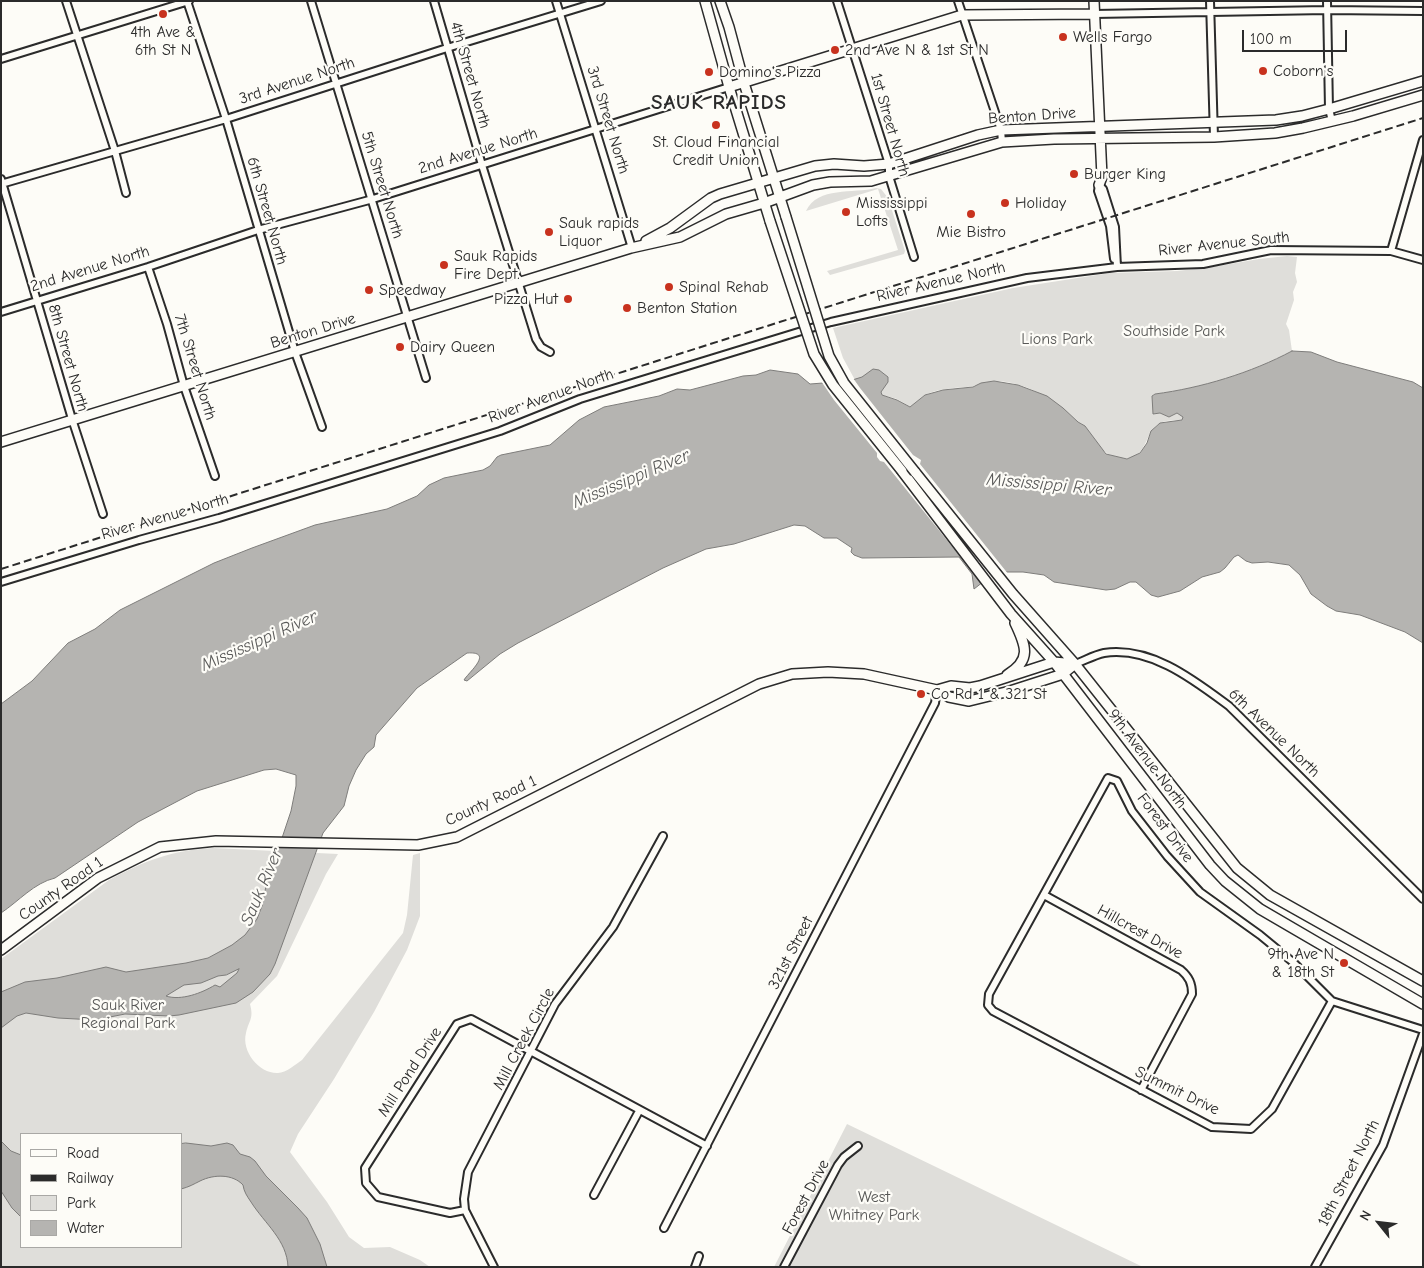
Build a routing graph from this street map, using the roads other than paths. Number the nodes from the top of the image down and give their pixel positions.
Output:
1 (66, 1) edge
2 (188, 1) edge
3 (311, 1) edge
4 (434, 1) edge
5 (556, 1) edge
6 (601, 1) edge
7 (705, 1) edge
8 (720, 1) edge
9 (837, 1) edge
10 (958, 1) edge
11 (1094, 1) edge
12 (1210, 1) edge
13 (1327, 1) edge
14 (1327, 10) junction
15 (1423, 11) edge
16 (1210, 12) junction
17 (560, 14) junction
18 (1094, 14) junction
19 (962, 15) junction
20 (77, 36) junction
21 (447, 48) junction
22 (853, 49) junction
23 (1, 59) edge
24 (1423, 81) edge
25 (744, 83) junction
26 (336, 84) junction
27 (728, 87) junction
28 (1423, 95) edge
29 (1329, 110) junction
30 (226, 118) junction
31 (1332, 121) junction
32 (1214, 123) junction
33 (1100, 126) junction
34 (597, 130) junction
35 (1001, 130) junction
36 (1214, 137) junction
37 (1101, 139) junction
38 (1423, 140) edge
39 (1002, 142) junction
40 (115, 150) junction
41 (889, 164) junction
42 (482, 165) junction
43 (889, 176) junction
44 (774, 178) junction
45 (2, 182) edge
46 (758, 182) junction
47 (1099, 185) joint
48 (126, 193) dead end
49 (780, 196) junction
50 (373, 199) junction
51 (764, 203) junction
52 (258, 230) junction
53 (632, 248) junction
54 (1391, 250) junction
55 (914, 257) dead end
56 (1423, 260) edge
57 (148, 267) junction
58 (1117, 267) junction
59 (520, 283) junction
60 (37, 302) junction
61 (1, 312) edge
62 (408, 318) junction
63 (294, 352) junction
64 (550, 352) dead end
65 (426, 378) dead end
66 (184, 386) junction
67 (72, 419) junction
68 (322, 427) dead end
69 (1, 442) edge
70 (214, 476) dead end
71 (103, 514) dead end
72 (1, 582) edge
73 (1010, 614) junction
74 (1054, 662) junction
75 (1075, 664) junction
76 (1063, 674) junction
77 (989, 684) junction
78 (937, 690) junction
79 (663, 836) dead end
80 (1044, 895) junction
81 (1423, 899) edge
82 (1, 950) edge
83 (1423, 981) edge
84 (1332, 1001) junction
85 (1423, 1004) edge
86 (988, 1005) joint
87 (1423, 1030) edge
88 (1423, 1034) edge
89 (531, 1052) junction
90 (1141, 1090) junction
91 (639, 1111) junction
92 (707, 1146) junction
93 (858, 1146) dead end
94 (594, 1195) dead end
95 (465, 1210) junction
96 (664, 1228) dead end
97 (699, 1256) dead end
98 (1316, 1266) edge
99 (494, 1267) edge
100 (695, 1267) edge
101 (784, 1267) edge

1 - 20 street
2 - 20 street
2 - 30 street, 6th Street North
3 - 26 street, 5th Street North
4 - 21 street, 4th Street North
5 - 17 street, 3rd Street North
6 - 17 street, 3rd Avenue North
7 - 27 main road, 9th Avenue North
8 - 25 main road, 9th Avenue North
9 - 22 street, 1st Street North
10 - 19 street
11 - 18 main road
12 - 16 street
13 - 14 street
14 - 15 street
14 - 16 street
14 - 29 street
16 - 18 street
16 - 32 street
17 - 21 street, 3rd Avenue North
17 - 34 street, 3rd Street North
18 - 19 main road, 2nd Avenue North
18 - 33 main road
19 - 22 main road, 2nd Avenue North
19 - 35 street
20 - 23 street
20 - 40 street
21 - 26 street, 3rd Avenue North
21 - 42 street, 4th Street North
22 - 25 main road, 2nd Avenue North
22 - 41 street, 1st Street North
24 - 29 main road, Benton Drive
25 - 27 main road, 2nd Avenue North
25 - 44 main road, 9th Avenue North
26 - 30 street, 3rd Avenue North
26 - 50 street, 5th Street North
27 - 34 street, 2nd Avenue North
27 - 46 main road, 9th Avenue North
28 - 31 main road, Benton Drive
29 - 31 street
29 - 32 main road, Benton Drive
30 - 40 street, 3rd Avenue North
30 - 52 street, 6th Street North
31 - 36 main road, Benton Drive
32 - 33 main road, Benton Drive
32 - 36 street
33 - 35 main road, Benton Drive
33 - 37 main road
34 - 42 street, 2nd Avenue North
34 - 53 street, 3rd Street North
35 - 39 street
35 - 41 main road, Benton Drive
36 - 37 main road, Benton Drive
37 - 39 main road, Benton Drive
37 - 47 main road
38 - 54 street
39 - 43 main road, Benton Drive
40 - 45 street, 3rd Avenue North
40 - 48 street
41 - 43 street, 1st Street North
41 - 44 main road, Benton Drive
42 - 50 street, 2nd Avenue North
42 - 59 street, 4th Street North
43 - 49 main road, Benton Drive
43 - 55 street, 1st Street North
44 - 46 main road, Benton Drive
44 - 49 main road, 9th Avenue North
45 - 60 street, 8th Street North
46 - 51 main road, 9th Avenue North
46 - 53 main road, Benton Drive
47 - 58 street
49 - 51 main road, Benton Drive
49 - 75 main road, 9th Avenue North, bridge
50 - 52 street, 2nd Avenue North
50 - 62 street, 5th Street North
51 - 53 main road, Benton Drive
51 - 73 main road, 9th Avenue North, bridge
52 - 57 street, 2nd Avenue North
52 - 63 street, 6th Street North
53 - 59 main road, Benton Drive
54 - 56 street, River Avenue South
54 - 58 street, River Avenue South
57 - 60 street, 2nd Avenue North
57 - 66 street, 7th Street North
58 - 72 street, River Avenue North
59 - 62 main road, Benton Drive
59 - 64 street, 4th Street North
60 - 61 street, 2nd Avenue North
60 - 67 street, 8th Street North
62 - 63 main road, Benton Drive
62 - 65 street, 5th Street North
63 - 66 main road, Benton Drive
63 - 68 street, 6th Street North
66 - 67 main road, Benton Drive
66 - 70 street, 7th Street North
67 - 69 main road, Benton Drive
67 - 71 street, 8th Street North
73 - 74 main road, 9th Avenue North
73 - 77 main road
74 - 75 main road
74 - 76 main road, 9th Avenue North
74 - 77 main road, County Road 1
75 - 76 main road
75 - 81 street, 6th Avenue North
75 - 83 main road, 9th Avenue North
76 - 78 main road, County Road 1
76 - 85 main road, 9th Avenue North
77 - 78 main road, County Road 1
78 - 82 main road, County Road 1
78 - 92 street, 321st Street
79 - 89 street, Mill Creek Circle
80 - 84 street, Forest Drive
80 - 86 street, Forest Drive
80 - 90 street, Hillcrest Drive
84 - 87 street
84 - 90 street, Summit Drive
86 - 90 street, Summit Drive
88 - 98 street, 18th Street North
89 - 91 street, Mill Pond Drive
89 - 95 street, Mill Creek Circle
89 - 95 street, Mill Pond Drive
91 - 92 street, Mill Pond Drive
91 - 94 street
92 - 96 street, 321st Street
93 - 101 street, Forest Drive
95 - 99 street, Mill Creek Circle
97 - 100 street

